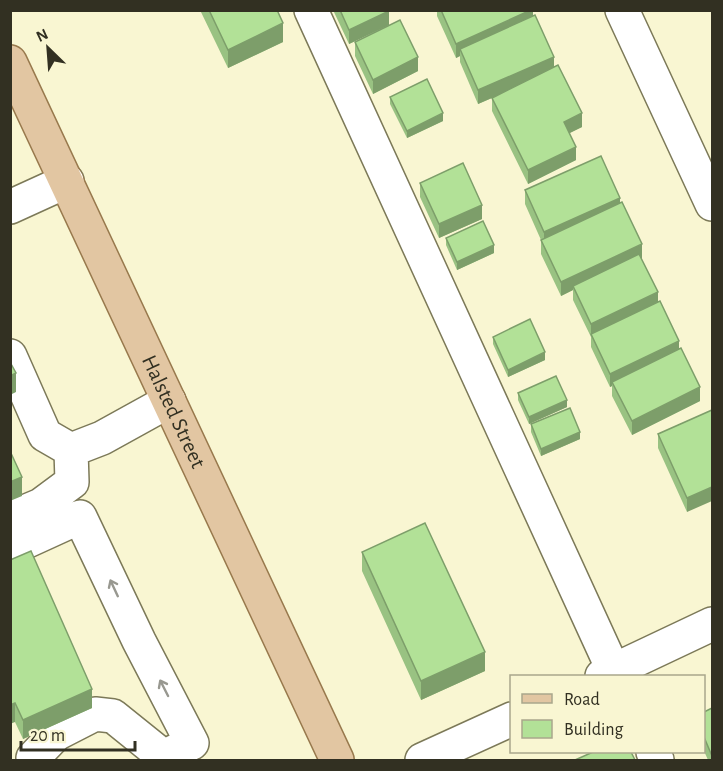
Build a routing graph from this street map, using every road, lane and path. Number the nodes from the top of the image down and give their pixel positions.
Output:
1 (311, 10) edge
2 (622, 10) edge
3 (10, 62) edge
4 (67, 181) junction
5 (712, 204) edge
6 (10, 207) edge
7 (10, 356) edge
8 (169, 401) junction
9 (71, 450) junction
10 (10, 518) edge
11 (10, 549) edge
12 (712, 624) edge
13 (611, 675) edge
14 (510, 720) edge
15 (161, 759) edge
16 (34, 760) edge
17 (337, 760) edge
18 (422, 760) edge

1 - 13 street
2 - 5 street
3 - 4 main road, Halsted Street
4 - 6 street
4 - 8 main road, Halsted Street
7 - 9 street
8 - 9 street
8 - 17 main road, Halsted Street
9 - 10 street
15 -> 11 street
12 - 13 street
14 - 18 street
15 - 16 street

